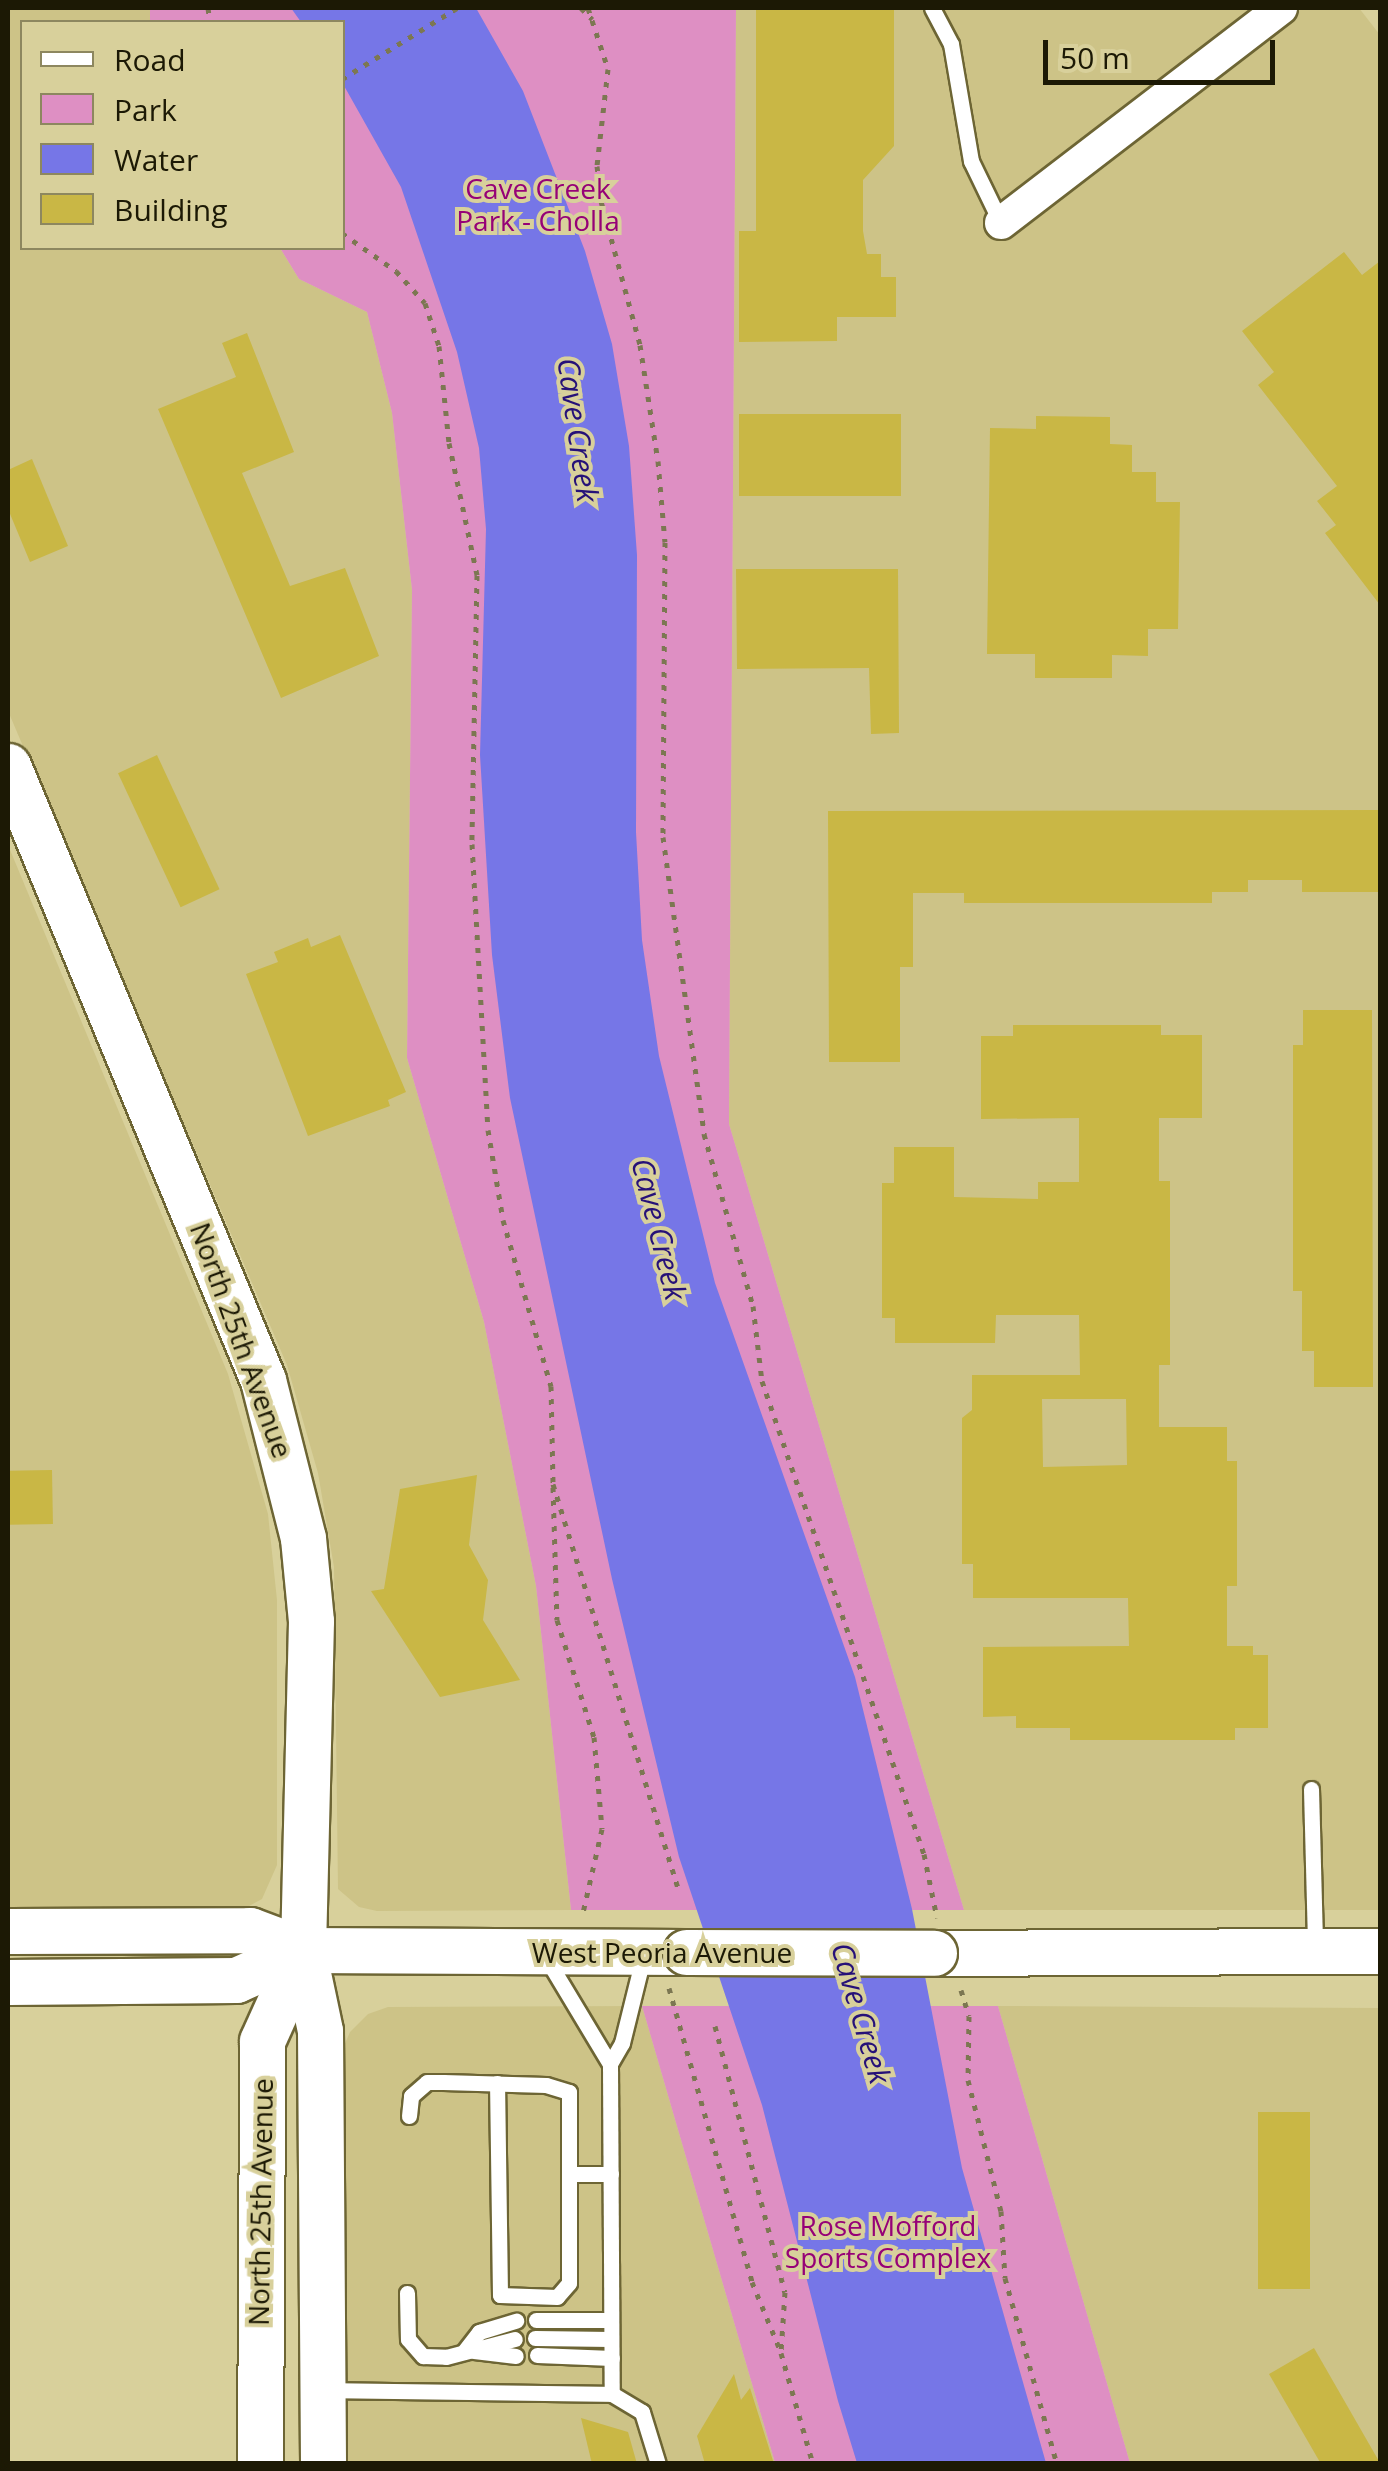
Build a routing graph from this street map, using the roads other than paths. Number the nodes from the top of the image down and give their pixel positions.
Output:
1 (932, 8) edge
2 (1282, 8) edge
3 (1001, 223) joint
4 (8, 766) edge
5 (1311, 1789) dead end
6 (8, 1931) edge
7 (303, 1950) junction
8 (559, 1950) junction
9 (1316, 1951) junction
10 (1380, 1951) edge
11 (663, 1952) junction
12 (8, 1982) edge
13 (610, 2064) junction
14 (497, 2084) junction
15 (409, 2116) dead end
16 (570, 2174) junction
17 (611, 2174) junction
18 (407, 2294) dead end
19 (536, 2320) dead end
20 (611, 2320) junction
21 (516, 2321) dead end
22 (611, 2339) junction
23 (516, 2348) dead end
24 (465, 2350) junction
25 (612, 2358) junction
26 (322, 2390) junction
27 (612, 2394) junction
28 (260, 2464) edge
29 (322, 2464) edge
30 (658, 2464) edge

1 - 3 lane
2 - 3 street
4 - 7 street, North 25th Avenue
5 - 9 lane
6 - 7 street, West Peoria Avenue
7 - 8 street, West Peoria Avenue
7 - 12 street, West Peoria Avenue
7 - 26 street, North 25th Avenue
7 - 28 street, North 25th Avenue
8 - 11 street, West Peoria Avenue
8 - 13 lane
9 - 10 street, West Peoria Avenue
9 - 11 street, West Peoria Avenue, bridge
11 - 13 lane
13 - 17 lane
14 - 15 lane
14 - 16 lane
14 - 16 lane
16 - 17 lane
17 - 20 lane
18 - 24 lane
19 - 20 lane
20 - 22 lane
21 - 24 lane
22 - 25 lane
22 - 25 lane
23 - 24 lane
25 - 27 lane
26 - 27 lane
26 - 29 street, North 25th Avenue
27 - 30 lane

